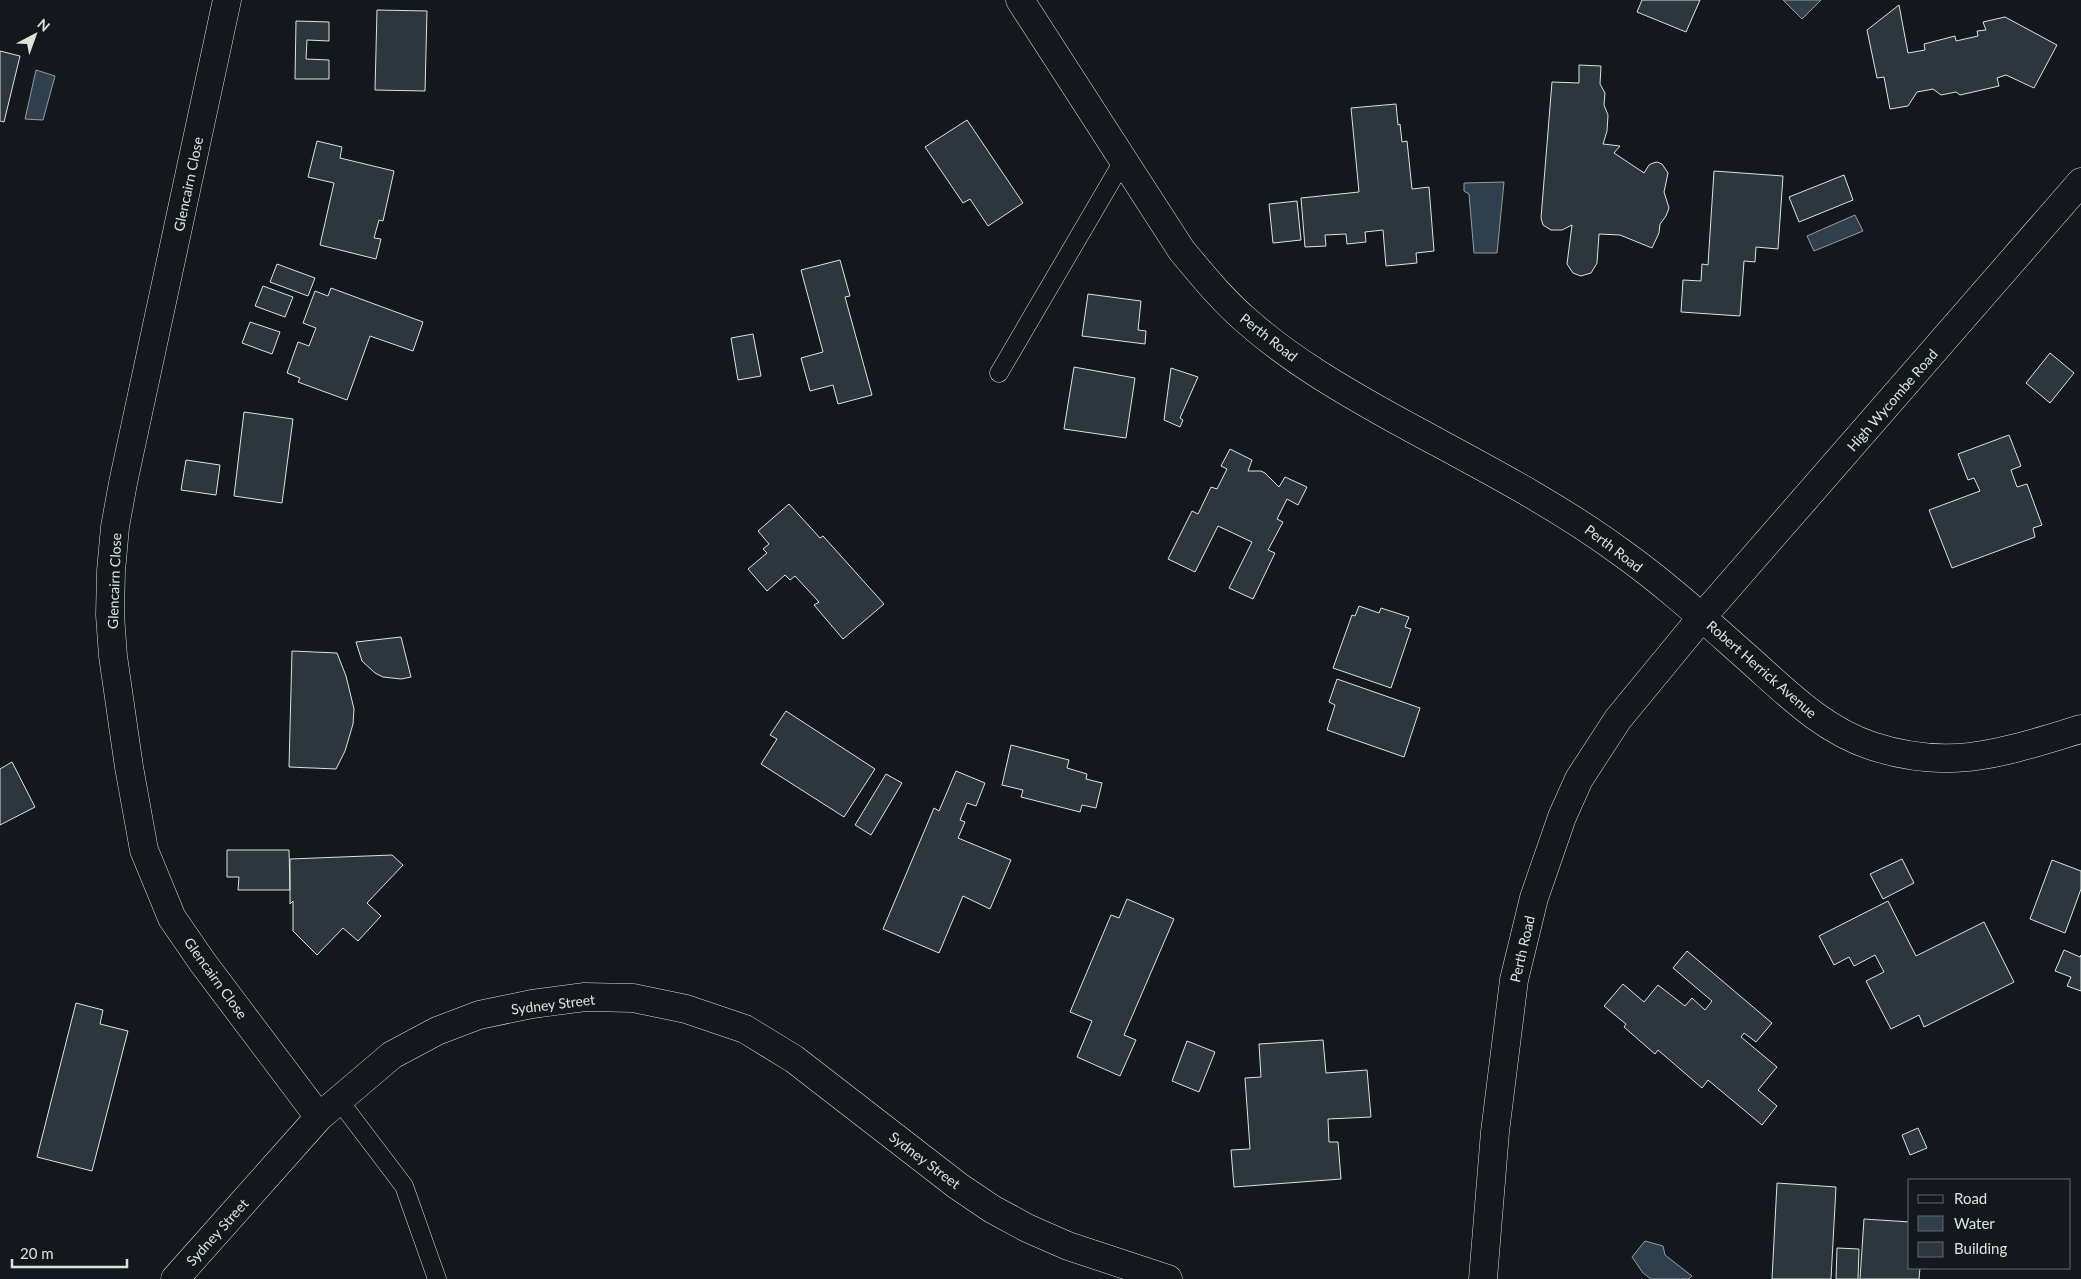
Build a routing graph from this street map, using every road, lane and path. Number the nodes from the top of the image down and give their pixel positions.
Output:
1 (227, 0) edge
2 (1020, 0) edge
3 (1123, 161) junction
4 (2081, 182) edge
5 (999, 374) dead end
6 (1702, 617) junction
7 (2081, 729) edge
8 (328, 1108) junction
9 (175, 1279) edge
10 (437, 1279) edge
11 (1168, 1279) edge
12 (1483, 1279) edge

1 - 8 street, Glencairn Close
2 - 3 street, Perth Road
3 - 5 lane
3 - 6 street, Perth Road
4 - 6 street, High Wycombe Road
6 - 7 street, Robert Herrick Avenue
6 - 12 street, Perth Road
8 - 9 street, Sydney Street
8 - 10 lane
8 - 11 street, Sydney Street

